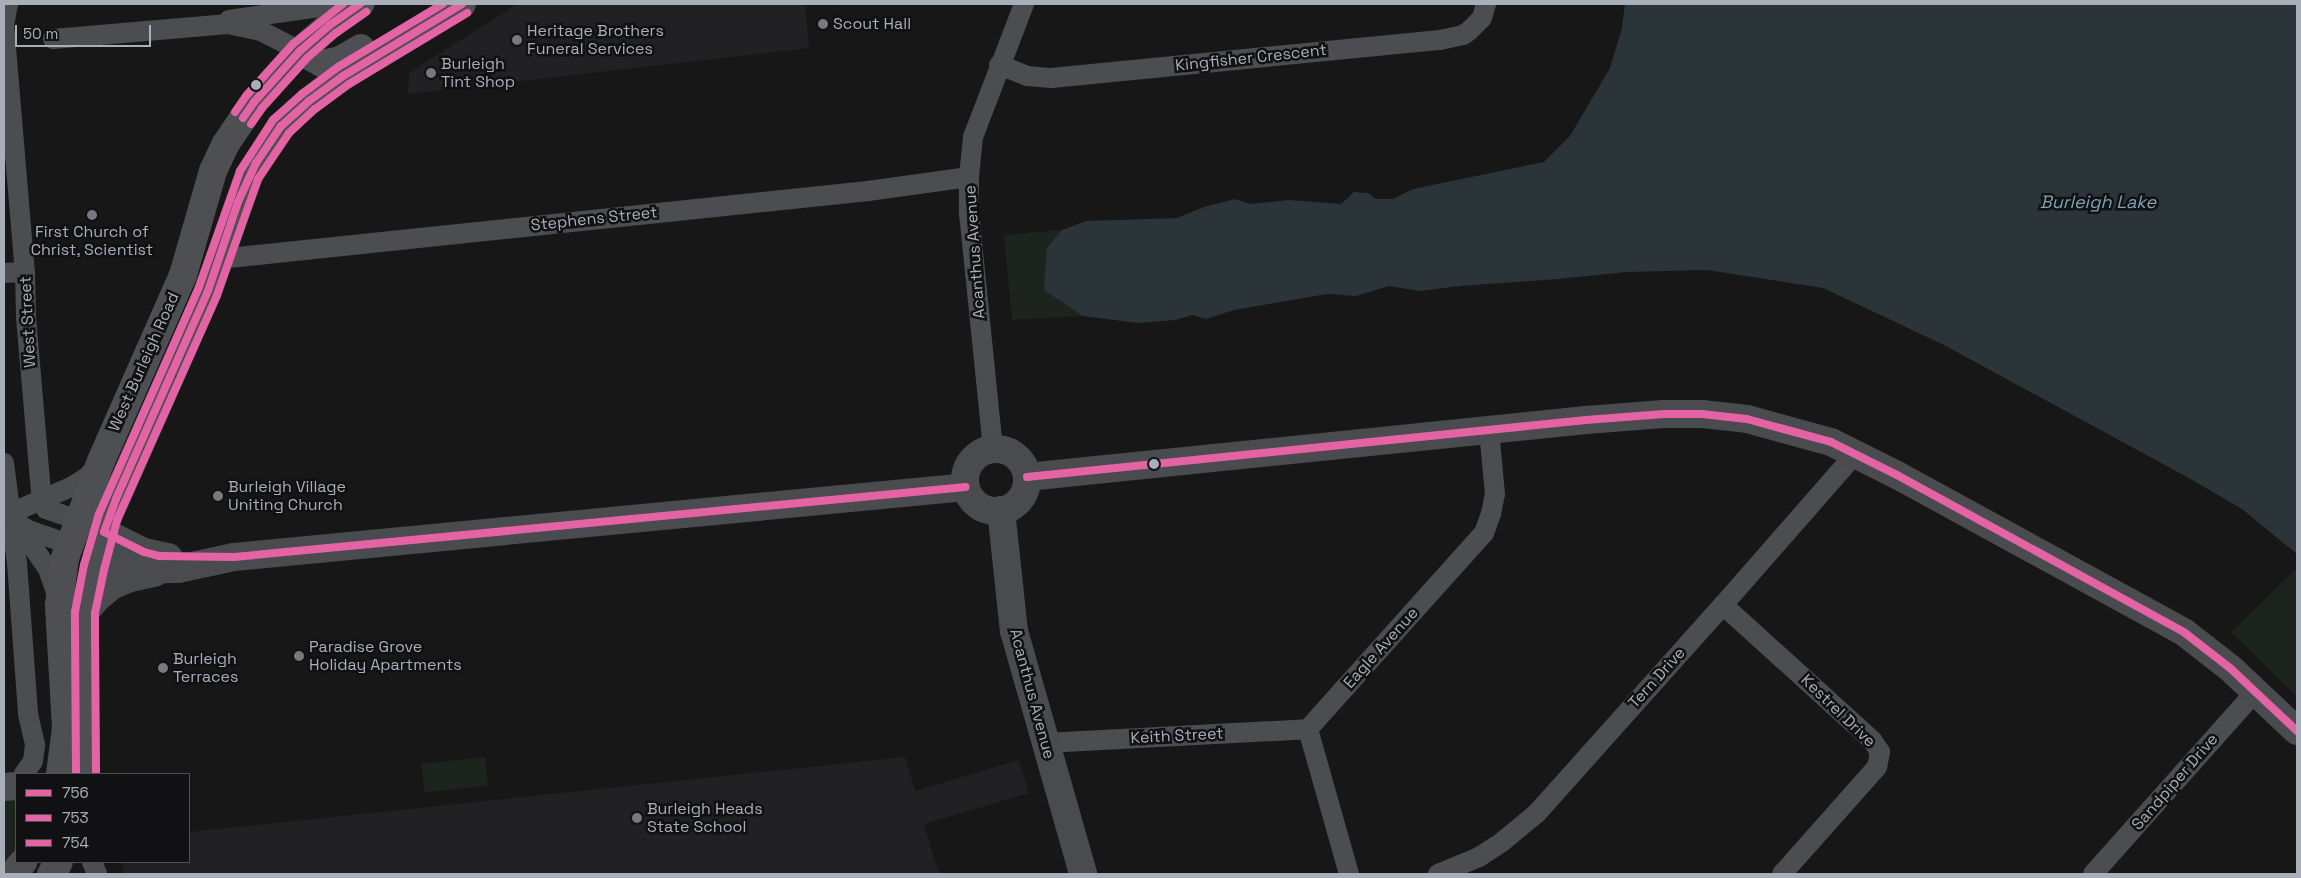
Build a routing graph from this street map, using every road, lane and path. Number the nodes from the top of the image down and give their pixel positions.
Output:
1 (8, 4) edge
2 (342, 4) edge
3 (360, 4) edge
4 (435, 4) edge
5 (462, 4) edge
6 (1024, 4) edge
7 (1486, 4) edge
8 (4, 24) edge
9 (210, 24) junction
10 (53, 39) dead end
11 (300, 51) junction
12 (1000, 65) junction
13 (969, 177) junction
14 (219, 259) junction
15 (26, 272) junction
16 (4, 273) edge
17 (1489, 430) junction
18 (993, 449) junction
19 (1855, 454) junction
20 (38, 460) junction
21 (101, 461) junction
22 (4, 463) edge
23 (1027, 477) junction
24 (966, 487) junction
25 (41, 500) junction
26 (1001, 510) junction
27 (9, 517) edge
28 (74, 532) junction
29 (101, 544) junction
30 (234, 557) junction
31 (178, 569) junction
32 (59, 602) junction
33 (1723, 605) junction
34 (85, 612) junction
35 (2256, 690) junction
36 (1308, 730) junction
37 (2297, 730) edge
38 (1045, 743) junction
39 (65, 771) edge
40 (25, 773) edge
41 (22, 863) edge
42 (58, 863) edge
43 (2102, 871) edge
44 (13, 874) edge
45 (50, 874) edge
46 (1082, 874) edge
47 (1349, 874) edge
48 (1438, 874) edge
49 (1782, 874) edge

1 - 8 street, West Street
2 - 9 street
3 - 11 main road, West Burleigh Road
4 - 11 main road
5 - 14 main road, West Burleigh Road
6 - 12 street, Acanthus Avenue
7 - 12 street, Kingfisher Crescent
8 - 15 street, West Street
9 - 10 street
9 - 11 street
11 - 21 main road, West Burleigh Road
12 - 13 street, Acanthus Avenue
13 - 14 street, Stephens Street
13 - 18 street, Acanthus Avenue
14 - 29 main road, West Burleigh Road
15 - 16 street
15 - 20 street, West Street
17 - 19 street
17 - 23 street
17 - 36 street, Eagle Avenue
18 - 23 street
18 - 24 street
19 - 33 street, Tern Drive
19 - 35 street
20 - 22 street
20 - 25 street, West Street
21 - 25 street
21 - 28 main road, West Burleigh Road
22 - 27 street
23 - 26 street
24 - 26 street
24 - 30 street
25 - 27 street
25 - 28 street
26 - 38 street, Acanthus Avenue
27 - 28 street
27 - 32 street
27 - 40 street
28 - 29 main road
28 - 32 main road, West Burleigh Road
29 - 30 street
29 - 31 street
29 - 34 main road, West Burleigh Road
30 - 31 street
31 - 34 street
32 - 39 main road, West Burleigh Road
33 - 48 street, Tern Drive
33 - 49 street, Kestrel Drive
34 - 39 main road, West Burleigh Road
35 - 37 street
35 - 43 street, Sandpiper Drive
36 - 38 street, Keith Street
36 - 47 street
38 - 46 street, Acanthus Avenue
41 - 44 main road
42 - 45 main road

